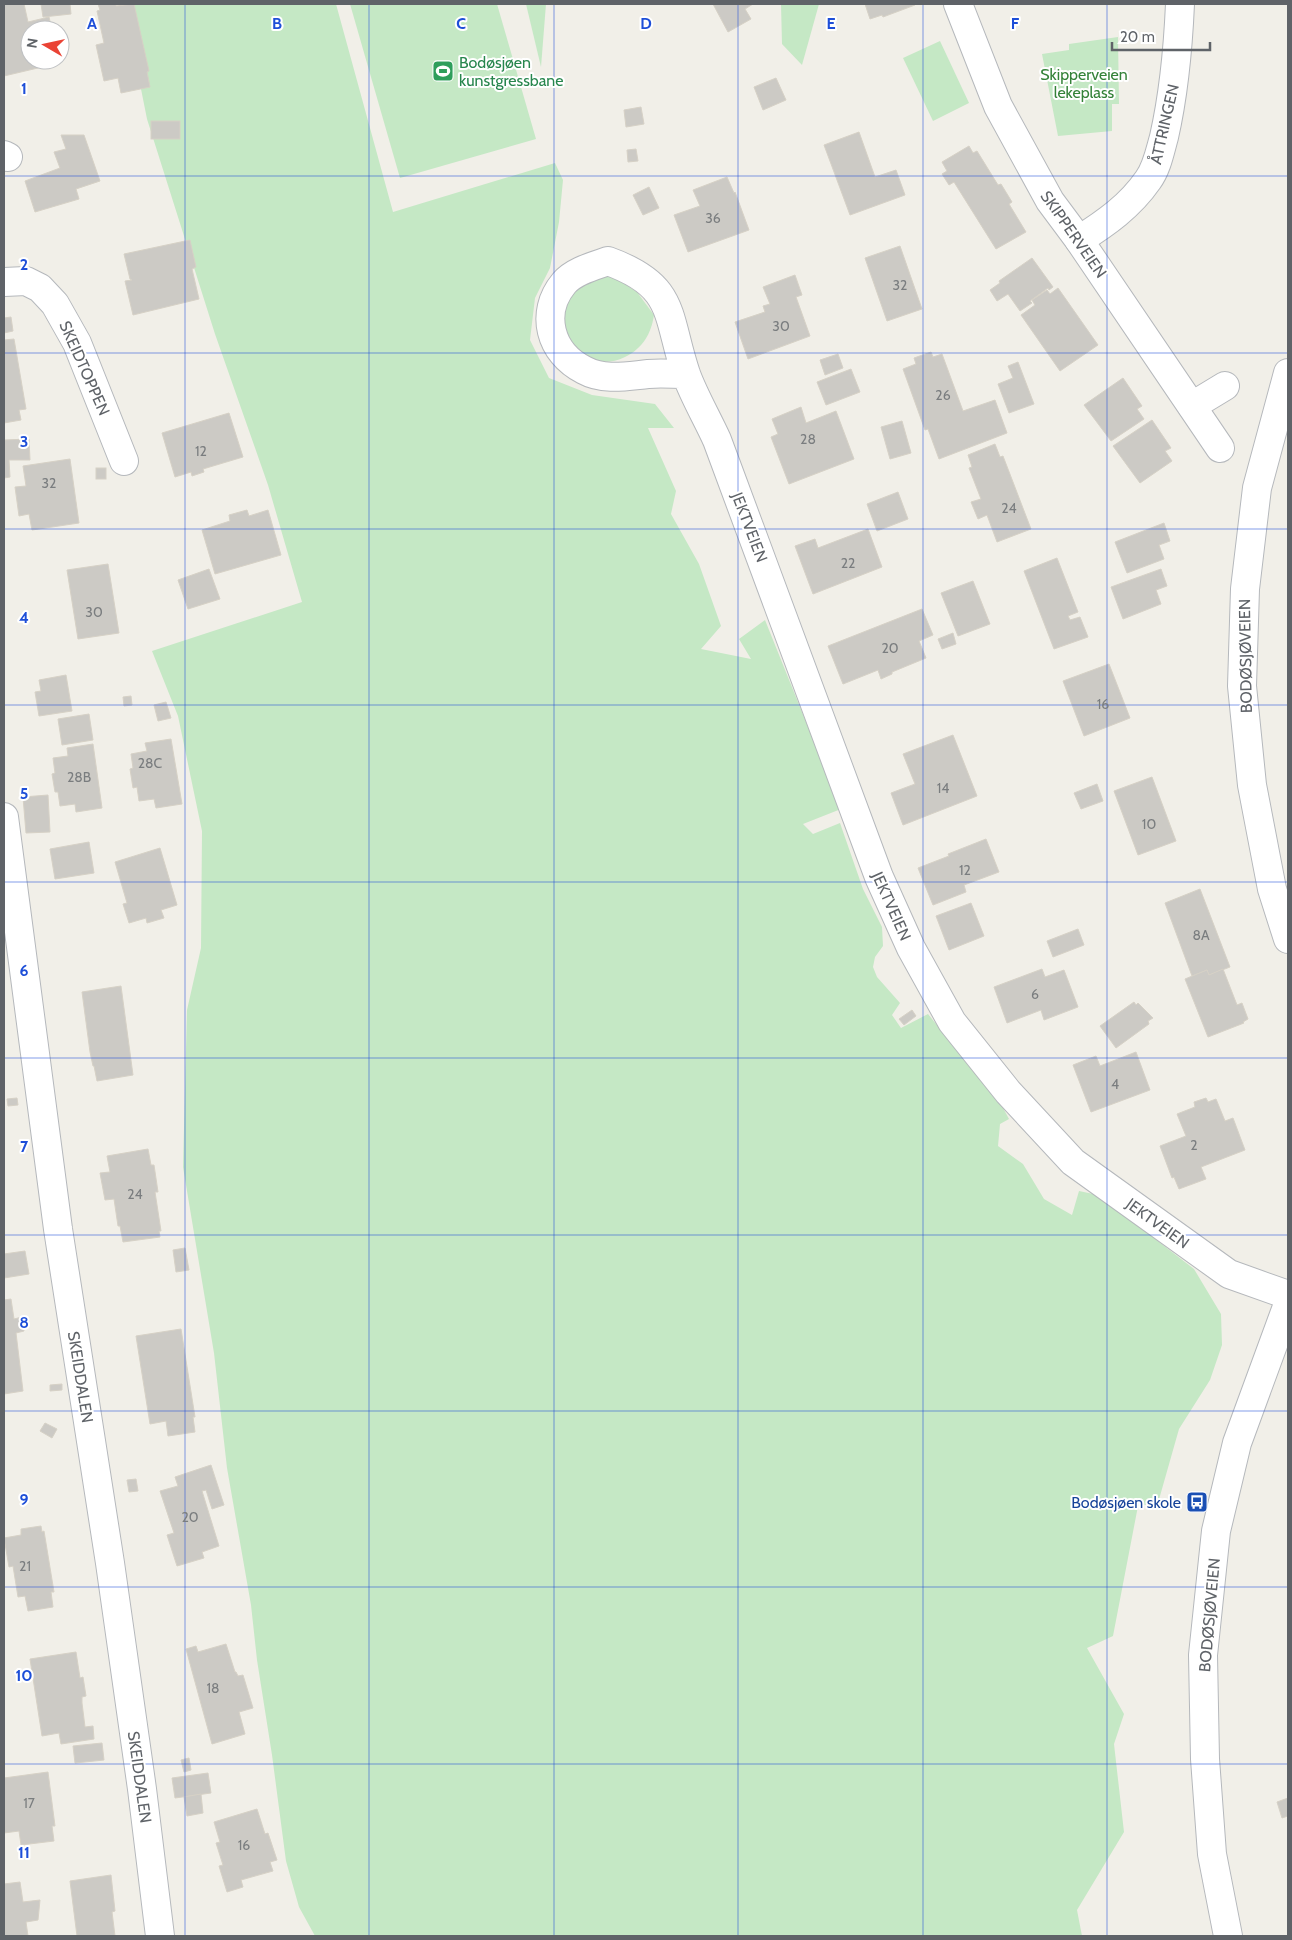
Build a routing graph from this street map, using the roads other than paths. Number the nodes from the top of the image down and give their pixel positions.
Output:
1 (958, 4) edge
2 (1180, 4) edge
3 (1079, 240) junction
4 (4, 282) edge
5 (1288, 372) edge
6 (686, 374) junction
7 (1225, 386) dead end
8 (1192, 406) junction
9 (1220, 448) dead end
10 (124, 461) dead end
11 (4, 817) edge
12 (1288, 939) edge
13 (1288, 1295) edge
14 (1288, 1304) edge
15 (160, 1936) edge
16 (1228, 1936) edge

1 - 3 street, SKIPPERVEIEN
2 - 3 street, ÅTTRINGEN
3 - 8 street, SKIPPERVEIEN
4 - 10 street, SKEIDTOPPEN
5 - 12 street, BODØSJØVEIEN
6 - 6 street, JEKTVEIEN
6 - 13 street, JEKTVEIEN
7 - 8 street
8 - 9 street, SKIPPERVEIEN
11 - 15 street, SKEIDDALEN
14 - 16 street, BODØSJØVEIEN

